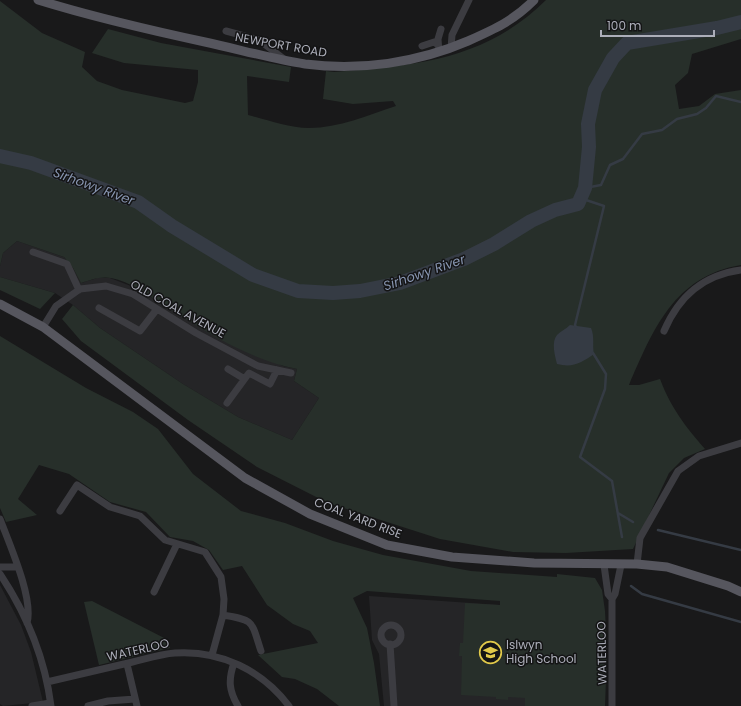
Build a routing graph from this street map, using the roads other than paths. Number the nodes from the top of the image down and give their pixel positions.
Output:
1 (38, 0) edge
2 (469, 0) edge
3 (534, 0) edge
4 (442, 29) dead end
5 (226, 31) dead end
6 (422, 46) dead end
7 (438, 48) junction
8 (451, 48) junction
9 (284, 59) junction
10 (34, 252) dead end
11 (741, 270) edge
12 (78, 290) junction
13 (0, 304) edge
14 (99, 308) dead end
15 (157, 309) junction
16 (43, 327) junction
17 (664, 331) dead end
18 (228, 369) dead end
19 (277, 370) junction
20 (291, 373) dead end
21 (243, 378) junction
22 (227, 403) dead end
23 (741, 444) edge
24 (60, 511) dead end
25 (1, 522) edge
26 (177, 544) junction
27 (637, 564) junction
28 (604, 565) junction
29 (621, 565) junction
30 (0, 567) edge
31 (18, 567) junction
32 (0, 574) edge
33 (154, 592) dead end
34 (741, 592) edge
35 (612, 599) junction
36 (223, 615) junction
37 (27, 623) junction
38 (390, 644) dead end
39 (261, 651) dead end
40 (212, 655) junction
41 (234, 663) junction
42 (127, 664) junction
43 (47, 682) junction
44 (136, 703) edge
45 (50, 705) edge
46 (32, 706) edge
47 (88, 706) edge
48 (238, 706) edge
49 (289, 706) edge
50 (394, 706) edge
51 (612, 706) edge

1 - 9 main road, NEWPORT ROAD
2 - 8 street
3 - 8 main road, NEWPORT ROAD
4 - 7 street
5 - 9 street
6 - 7 street
7 - 8 main road, NEWPORT ROAD
7 - 9 main road, NEWPORT ROAD
10 - 12 street
11 - 17 street
12 - 15 street, OLD COAL AVENUE
12 - 16 street, OLD COAL AVENUE
13 - 16 main road, COAL YARD RISE
14 - 15 street
15 - 19 street, OLD COAL AVENUE
16 - 28 main road, COAL YARD RISE
18 - 21 street
19 - 20 street, OLD COAL AVENUE
19 - 21 street
21 - 22 street
23 - 27 street
24 - 26 street
25 - 31 street
26 - 33 street
26 - 36 street
27 - 29 main road, COAL YARD RISE
27 - 34 main road, COAL YARD RISE
28 - 29 main road, COAL YARD RISE
28 - 35 street, WATERLOO
29 - 35 street, WATERLOO
30 - 31 street
31 - 37 street
32 - 37 street
35 - 51 street, WATERLOO
36 - 39 street
36 - 40 street
37 - 43 street
38 - 50 street
40 - 41 street, WATERLOO
40 - 42 street, WATERLOO
41 - 48 street
41 - 49 street, WATERLOO
42 - 43 street, WATERLOO
42 - 44 street
43 - 45 street
44 - 47 street
45 - 46 street

